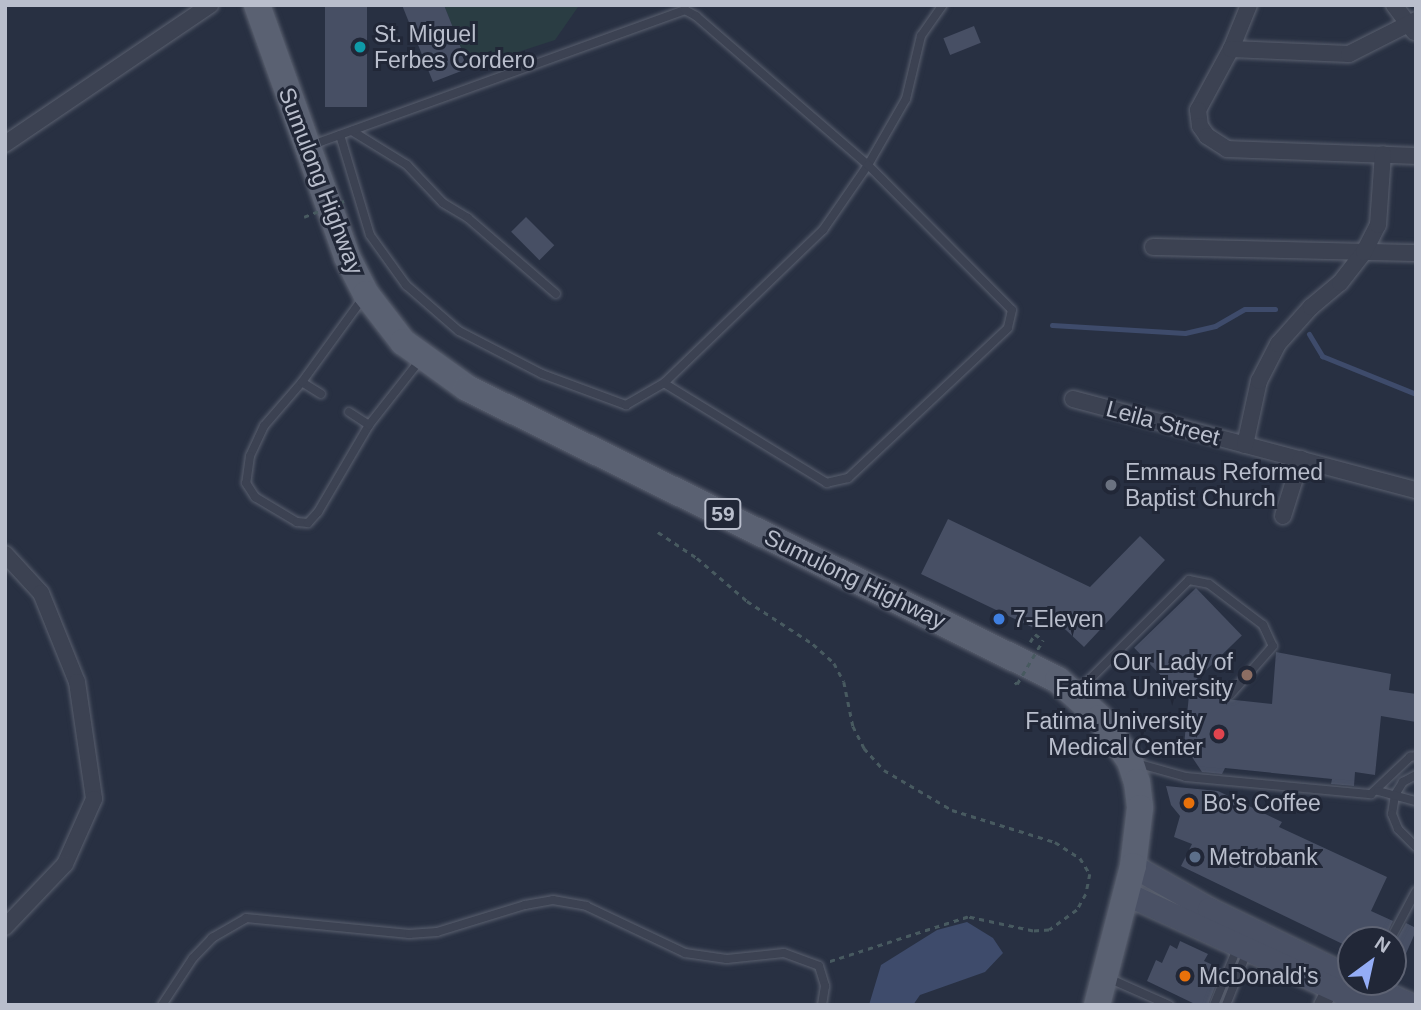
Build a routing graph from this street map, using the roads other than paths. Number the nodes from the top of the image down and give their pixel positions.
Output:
1 (210, 5) edge
2 (257, 5) edge
3 (943, 5) edge
4 (1250, 5) edge
5 (1394, 5) edge
6 (1414, 26) edge
7 (1231, 49) junction
8 (352, 131) junction
9 (340, 135) junction
10 (5, 144) edge
11 (307, 147) junction
12 (1383, 154) junction
13 (1416, 156) edge
14 (868, 165) junction
15 (1153, 247) dead end
16 (1364, 251) junction
17 (1416, 253) edge
18 (366, 294) junction
19 (556, 294) dead end
20 (423, 356) junction
21 (302, 382) junction
22 (664, 383) junction
23 (321, 394) dead end
24 (1073, 399) dead end
25 (349, 412) dead end
26 (369, 425) junction
27 (1245, 444) junction
28 (1301, 459) junction
29 (1416, 490) edge
30 (1283, 516) dead end
31 (5, 554) edge
32 (1075, 694) junction
33 (1230, 695) dead end
34 (1416, 756) edge
35 (1130, 761) junction
36 (1416, 775) edge
37 (1378, 791) junction
38 (1395, 796) junction
39 (1416, 801) edge
40 (1416, 847) edge
41 (1133, 866) junction
42 (1416, 891) edge
43 (1127, 894) junction
44 (1397, 926) edge
45 (5, 927) edge
46 (1253, 946) junction
47 (1105, 977) junction
48 (1337, 982) edge
49 (1378, 996) edge
50 (162, 1005) edge
51 (822, 1005) edge
52 (1097, 1005) edge
53 (1169, 1005) edge
54 (1214, 1005) edge
55 (1226, 1005) edge
56 (1411, 1005) edge

1 - 10 street
2 - 11 main road, Sumulong Highway / 59
3 - 14 lane
4 - 7 street
5 - 6 street
6 - 7 street
7 - 12 street
8 - 9 lane
8 - 14 lane
8 - 19 lane
9 - 11 lane
9 - 22 lane
11 - 18 main road, Sumulong Highway / 59
12 - 13 street
12 - 16 street
14 - 22 lane
14 - 22 lane
15 - 16 street
16 - 17 street
16 - 27 street
18 - 20 main road, Sumulong Highway / 59
18 - 21 lane
20 - 26 lane
20 - 32 main road, Sumulong Highway / 59
21 - 23 lane
21 - 26 lane
24 - 27 street, Leila Street
25 - 26 lane
27 - 28 street, Leila Street
28 - 29 street, Leila Street
28 - 30 street
31 - 45 street
32 - 33 lane
32 - 35 main road, Sumulong Highway / 59
34 - 37 lane
35 - 37 lane
35 - 41 main road, Sumulong Highway / 59
36 - 38 lane
37 - 38 lane
38 - 39 lane
38 - 40 lane
41 - 43 main road, Sumulong Highway / 59
41 - 46 street
42 - 44 lane
43 - 46 street
43 - 47 main road, Sumulong Highway / 59
46 - 48 street
46 - 54 lane
46 - 55 lane
47 - 52 main road, Sumulong Highway / 59
47 - 53 lane
49 - 56 street
50 - 51 lane

